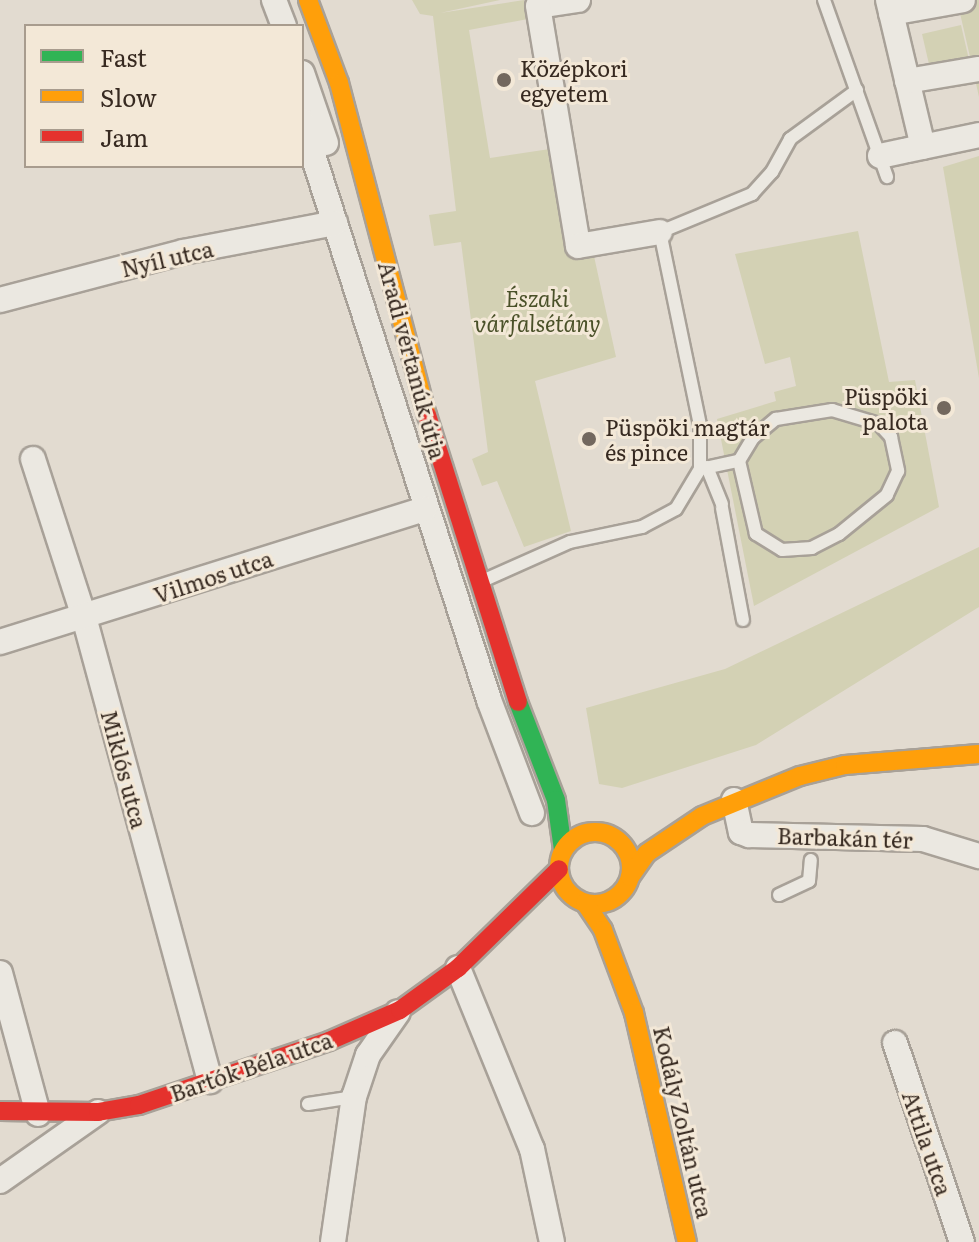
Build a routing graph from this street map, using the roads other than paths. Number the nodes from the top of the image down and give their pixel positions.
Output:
1 (261, 0) edge
2 (274, 0) edge
3 (308, 0) edge
4 (578, 0) edge
5 (824, 0) edge
6 (963, 0) edge
7 (890, 6) edge
8 (269, 24) edge
9 (283, 24) edge
10 (979, 69) edge
11 (304, 79) edge
12 (907, 81) junction
13 (857, 90) junction
14 (304, 127) edge
15 (979, 135) edge
16 (912, 150) junction
17 (883, 167) joint
18 (338, 231) junction
19 (660, 232) junction
20 (0, 300) edge
21 (33, 459) dead end
22 (739, 461) junction
23 (704, 468) junction
24 (425, 509) junction
25 (477, 583) junction
26 (84, 617) junction
27 (743, 620) dead end
28 (0, 642) edge
29 (489, 700) junction
30 (525, 717) junction
31 (537, 743) junction
32 (979, 754) edge
33 (734, 800) junction
34 (532, 813) dead end
35 (702, 816) junction
36 (606, 833) junction
37 (563, 850) junction
38 (979, 856) edge
39 (811, 860) dead end
40 (559, 869) junction
41 (627, 884) junction
42 (779, 895) dead end
43 (581, 901) junction
44 (625, 916) dead end
45 (496, 936) junction
46 (626, 939) dead end
47 (458, 968) junction
48 (0, 973) edge
49 (400, 1010) junction
50 (634, 1013) junction
51 (895, 1043) dead end
52 (210, 1081) junction
53 (354, 1097) junction
54 (308, 1104) dead end
55 (0, 1111) edge
56 (98, 1112) junction
57 (38, 1114) junction
58 (0, 1181) edge
59 (333, 1242) edge
60 (552, 1242) edge
61 (687, 1242) edge
62 (962, 1242) edge

1 - 8 street
2 - 9 street
3 - 25 street, Aradi vértanúk útja
4 - 19 street
5 - 13 lane
6 - 7 street
7 - 12 street
10 - 12 street
11 - 18 street
12 - 16 street
13 - 17 lane
13 - 19 lane
14 - 18 street, Aradi vértanúk útja
15 - 16 street
16 - 17 street
18 - 20 street, Nyíl utca
18 - 24 street, Aradi vértanúk útja
19 - 23 lane
21 - 26 street, Miklós utca
22 - 22 lane
22 - 23 lane
23 - 25 lane
23 - 27 lane
24 - 26 street, Vilmos utca
24 - 29 street, Aradi vértanúk útja
25 - 30 street, Aradi vértanúk útja
26 - 28 street, Vilmos utca
26 - 52 street, Miklós utca
29 - 30 street
29 - 34 street, Aradi vértanúk útja
30 - 31 street, Aradi vértanúk útja
31 - 36 street, Aradi vértanúk útja
31 - 37 street, Aradi vértanúk útja
32 - 33 street
33 - 35 street
33 - 38 street, Barbakán tér
35 - 36 street
35 - 41 street
36 - 37 street
36 - 41 street
37 - 40 street
39 - 42 lane
40 - 43 street
40 - 45 street, Bartók Béla utca
41 - 43 street
41 - 44 street
43 - 45 street, Bartók Béla utca
43 - 50 street, Kodály Zoltán utca
45 - 47 street, Bartók Béla utca
46 - 50 street, Kodály Zoltán utca
47 - 49 street, Bartók Béla utca
47 - 60 street
48 - 57 street
49 - 52 street, Bartók Béla utca
49 - 53 street
50 - 61 street, Kodály Zoltán utca
51 - 62 street, Attila utca
52 - 56 street, Bartók Béla utca
53 - 54 lane
53 - 59 street
55 - 57 street
56 - 57 street
56 - 58 street, Bartók Béla utca

